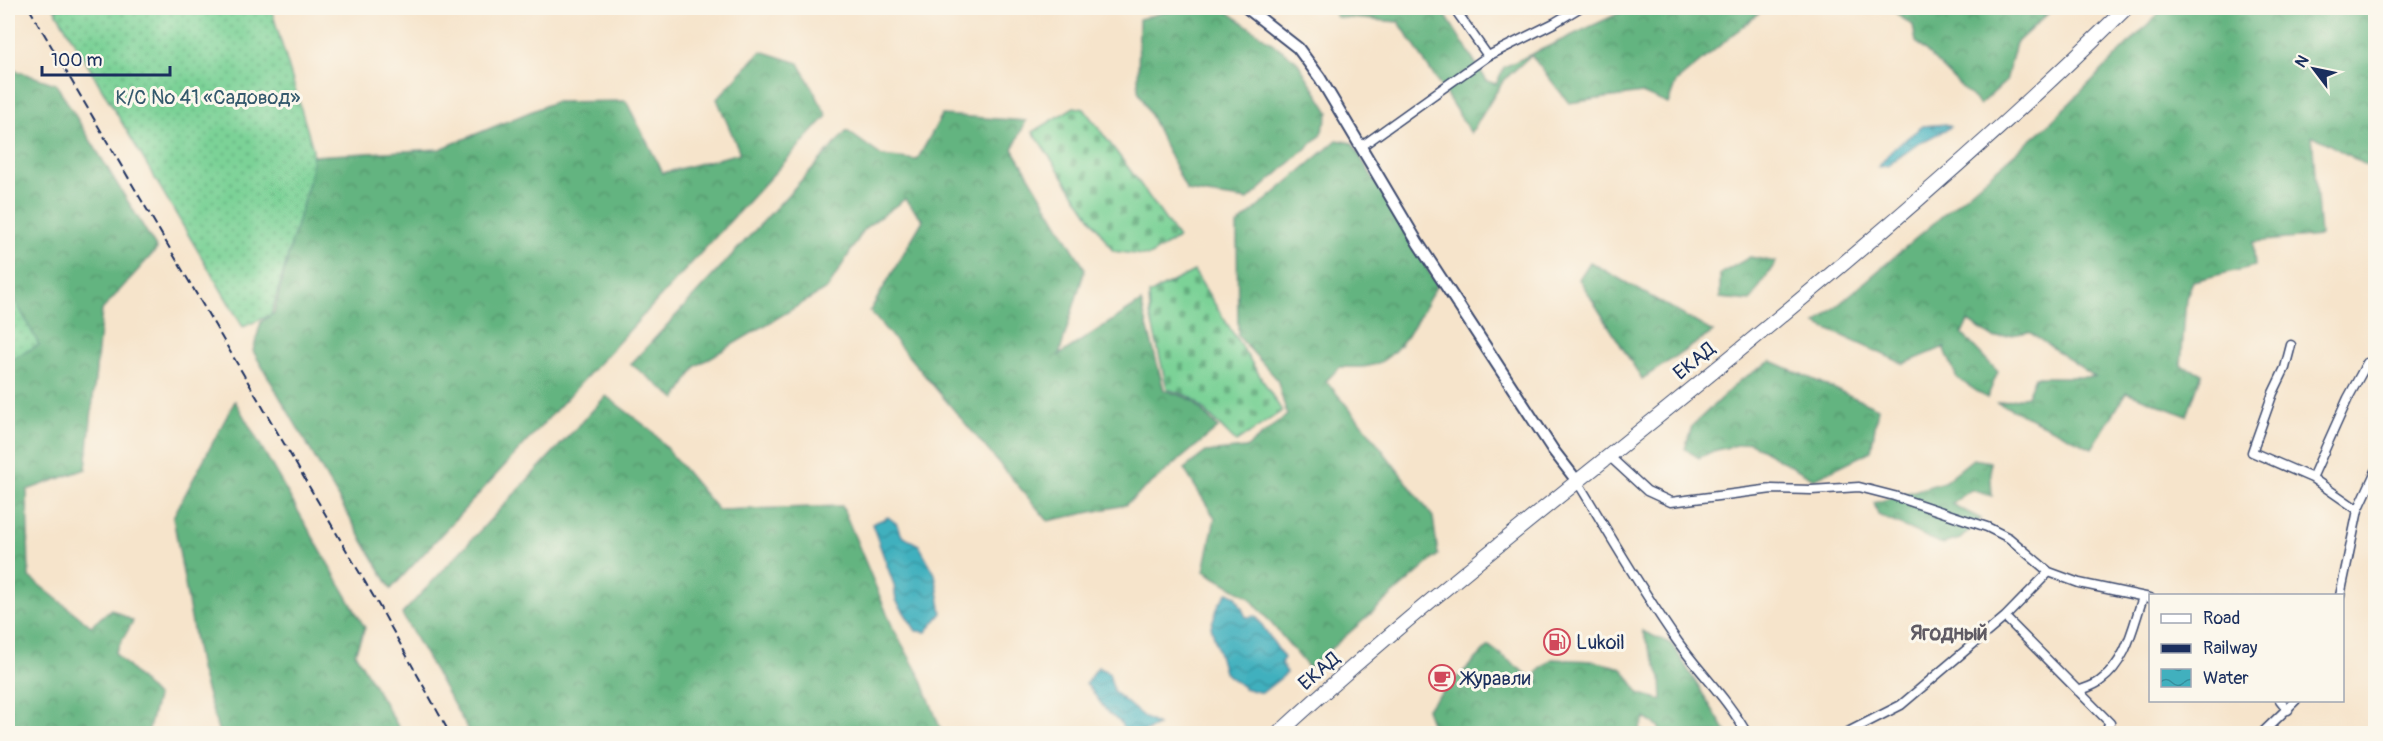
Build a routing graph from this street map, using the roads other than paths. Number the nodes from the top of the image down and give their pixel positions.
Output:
1 (1247, 8) edge
2 (1454, 8) edge
3 (1579, 8) edge
4 (2126, 8) edge
5 (1488, 56) junction
6 (1362, 146) junction
7 (2291, 345) dead end
8 (2367, 363) dead end
9 (1609, 456) junction
10 (2376, 471) edge
11 (2312, 478) junction
12 (1577, 481) junction
13 (1631, 487) dead end
14 (1644, 488) junction
15 (2358, 510) junction
16 (2049, 572) junction
17 (2340, 594) edge
18 (2147, 598) edge
19 (2005, 617) junction
20 (2078, 691) junction
21 (2282, 702) edge
22 (2294, 702) edge
23 (2288, 710) junction
24 (1278, 734) edge
25 (1747, 734) edge
26 (1844, 734) edge
27 (2103, 734) edge
28 (2261, 734) edge

1 - 6 street
2 - 5 street
3 - 5 street
4 - 9 highway, ЕКАД
5 - 6 street
6 - 12 street
7 - 11 street
8 - 11 street
9 - 12 highway, ЕКАД
9 - 14 street
10 - 15 street
11 - 15 street
12 - 24 highway, ЕКАД
12 - 25 street
13 - 14 street
14 - 16 street
15 - 17 street
16 - 18 street
16 - 19 street
18 - 20 street
19 - 20 street
19 - 26 street
20 - 27 street
21 - 23 street
22 - 23 street
23 - 28 street

